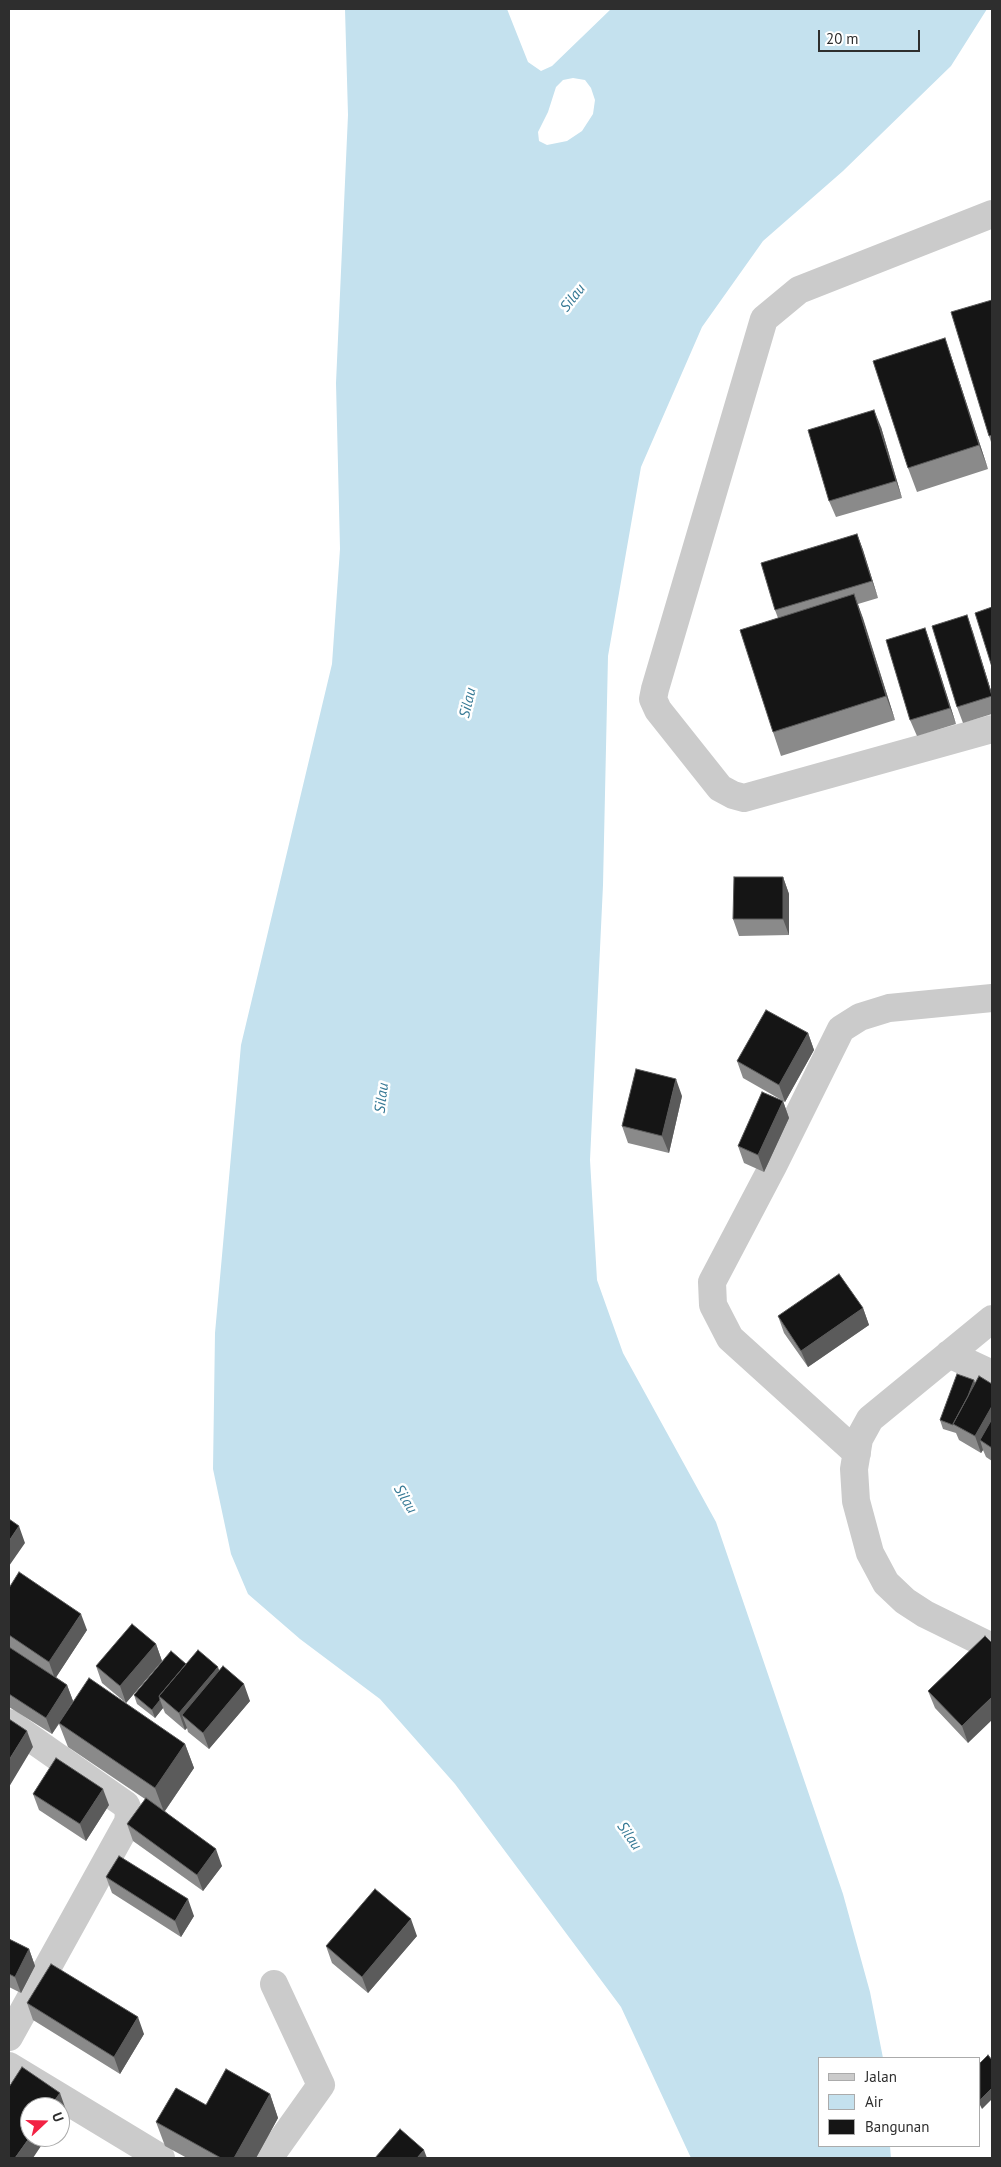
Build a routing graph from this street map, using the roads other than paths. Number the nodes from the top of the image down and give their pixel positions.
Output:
1 (992, 214) edge
2 (992, 728) edge
3 (992, 998) edge
4 (992, 1318) edge
5 (949, 1354) junction
6 (992, 1374) edge
7 (857, 1452) junction
8 (992, 1647) edge
9 (9, 1723) edge
10 (274, 1984) dead end
11 (9, 2037) edge
12 (9, 2066) edge
13 (161, 2158) edge
14 (269, 2158) edge

1 - 2 street
3 - 7 street
4 - 5 street
5 - 6 street
5 - 7 street
7 - 8 street
9 - 11 street
10 - 14 street
12 - 13 street

